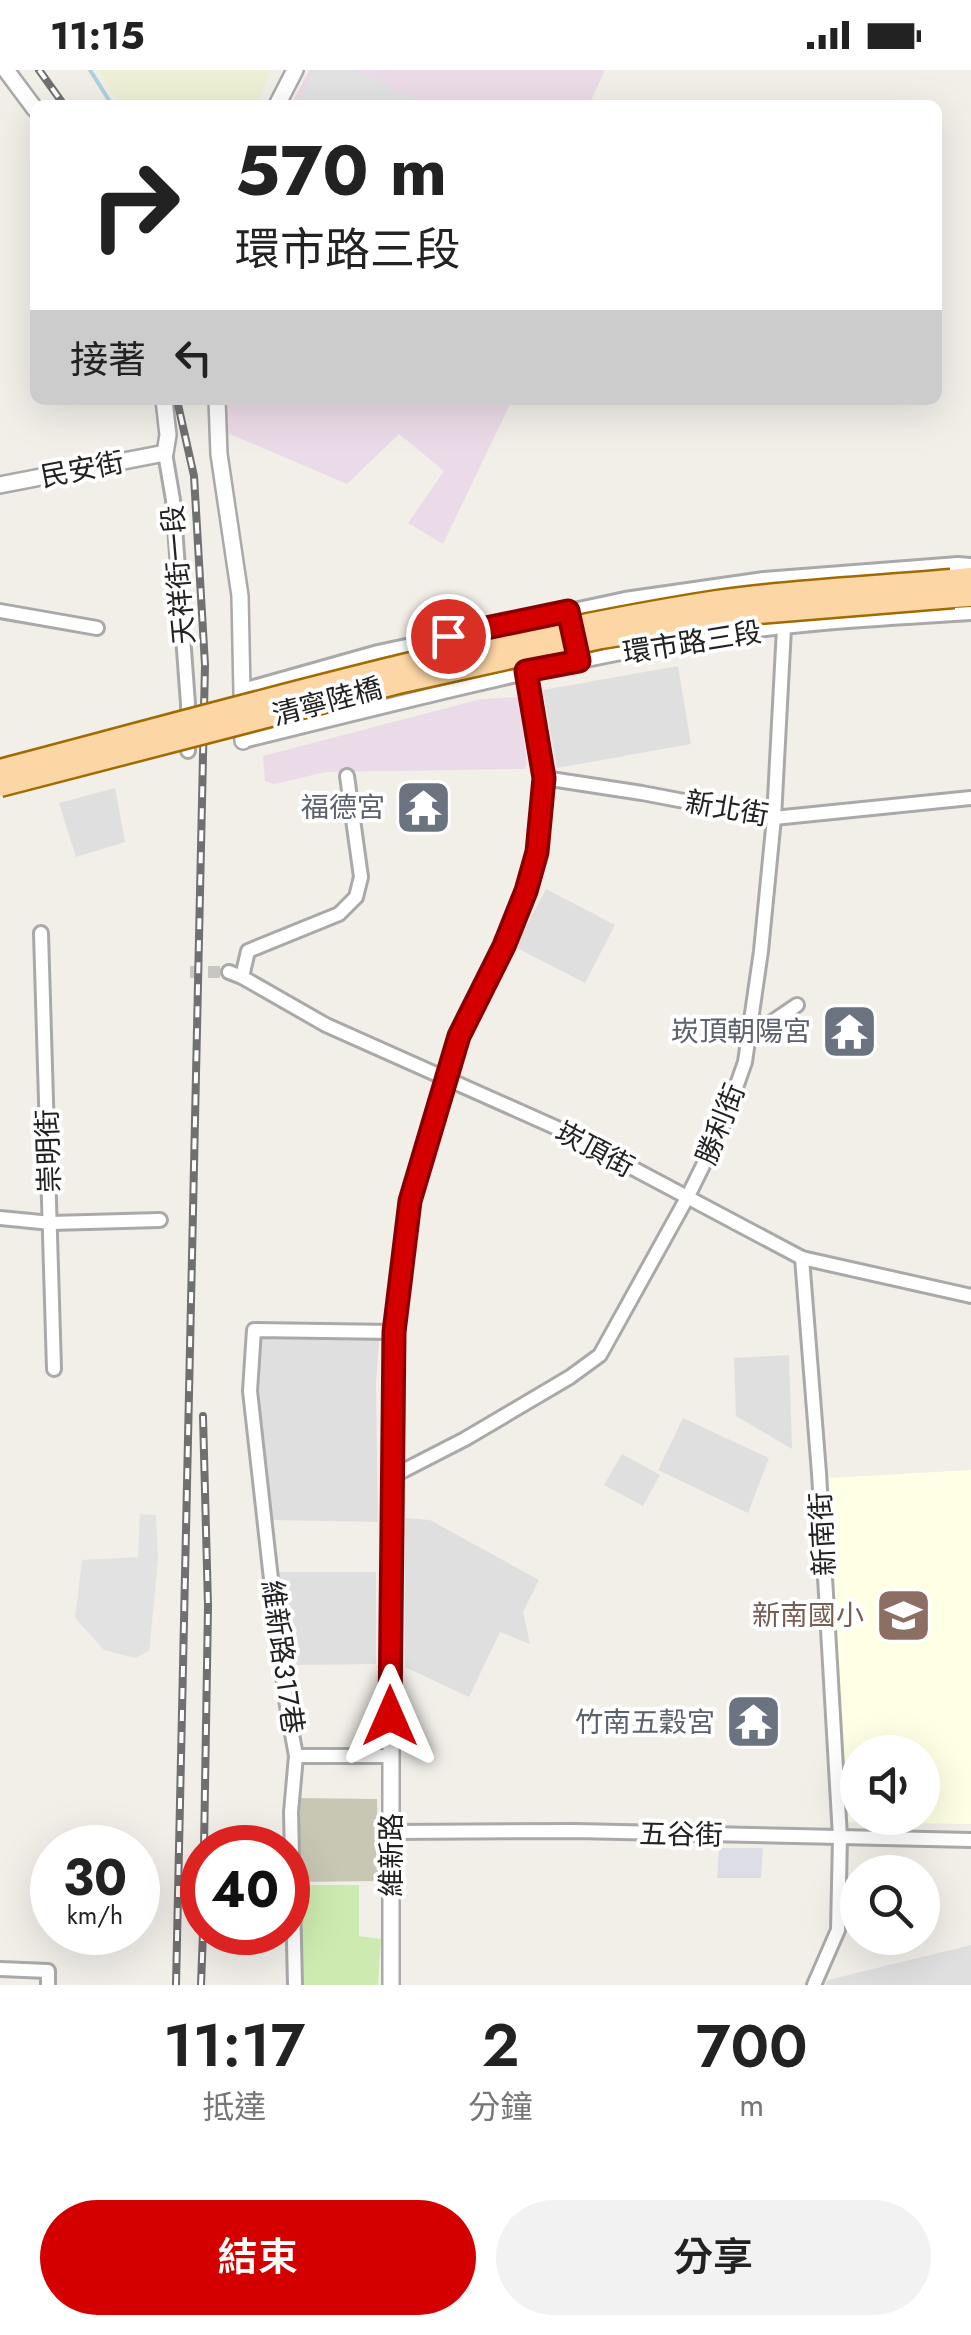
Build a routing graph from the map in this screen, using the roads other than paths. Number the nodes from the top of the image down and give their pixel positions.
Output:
1 (6, 70) edge
2 (296, 70) edge
3 (279, 100) edge
4 (30, 101) edge
5 (165, 405) edge
6 (217, 405) edge
7 (165, 453) junction
8 (0, 485) edge
9 (971, 565) edge
10 (962, 587) edge
11 (572, 610) junction
12 (0, 611) edge
13 (971, 613) edge
14 (98, 628) dead end
15 (784, 628) junction
16 (583, 660) junction
17 (526, 671) junction
18 (244, 690) junction
19 (243, 740) joint
20 (188, 751) dead end
21 (0, 770) edge
22 (347, 776) dead end
23 (544, 778) junction
24 (0, 786) edge
25 (971, 798) edge
26 (774, 818) junction
27 (41, 933) dead end
28 (797, 1005) dead end
29 (750, 1036) junction
30 (445, 1080) junction
31 (687, 1198) junction
32 (0, 1218) edge
33 (160, 1220) dead end
34 (51, 1223) junction
35 (802, 1258) junction
36 (971, 1296) edge
37 (394, 1332) junction
38 (54, 1369) dead end
39 (391, 1476) junction
40 (296, 1756) junction
41 (389, 1756) junction
42 (391, 1832) junction
43 (840, 1837) junction
44 (971, 1840) edge
45 (0, 1970) edge
46 (48, 1978) edge
47 (295, 1985) edge
48 (391, 1985) edge
49 (814, 1985) edge

1 - 4 street
2 - 3 street
5 - 7 street, 天祥街一段
6 - 18 street
7 - 8 street, 民安街
7 - 20 street, 天祥街一段
9 - 11 street, 環市路三段
10 - 21 main road, 清寧陸橋, bridge
10 - 24 main road, 清寧陸橋, bridge
11 - 16 street
11 - 18 street, 環市路三段
12 - 14 street
13 - 15 street, 環市路三段
15 - 16 street, 環市路三段
15 - 26 street, 勝利街
16 - 17 street, 環市路三段
17 - 19 street, 環市路三段
17 - 23 street, 維新路
18 - 19 street
22 - 30 street, 崁頂街
23 - 26 street, 新北街
23 - 30 street, 維新路
25 - 26 street, 新北街
26 - 29 street, 勝利街
27 - 34 street, 崇明街
28 - 29 street
29 - 31 street, 勝利街
30 - 31 street, 崁頂街
30 - 37 street, 維新路
31 - 35 street, 崁頂街
31 - 39 street, 勝利街
32 - 34 street
33 - 34 street
34 - 38 street, 崇明街
35 - 36 street, 崁頂街
35 - 43 street, 新南街
37 - 39 street, 維新路
37 - 40 street, 維新路317巷
39 - 41 street, 維新路
40 - 41 street
40 - 47 street, 維新路317巷
41 - 42 street, 維新路
42 - 43 street, 五谷街
42 - 48 street, 維新路
43 - 44 street, 五谷街
43 - 49 street, 新南街
45 - 46 street

